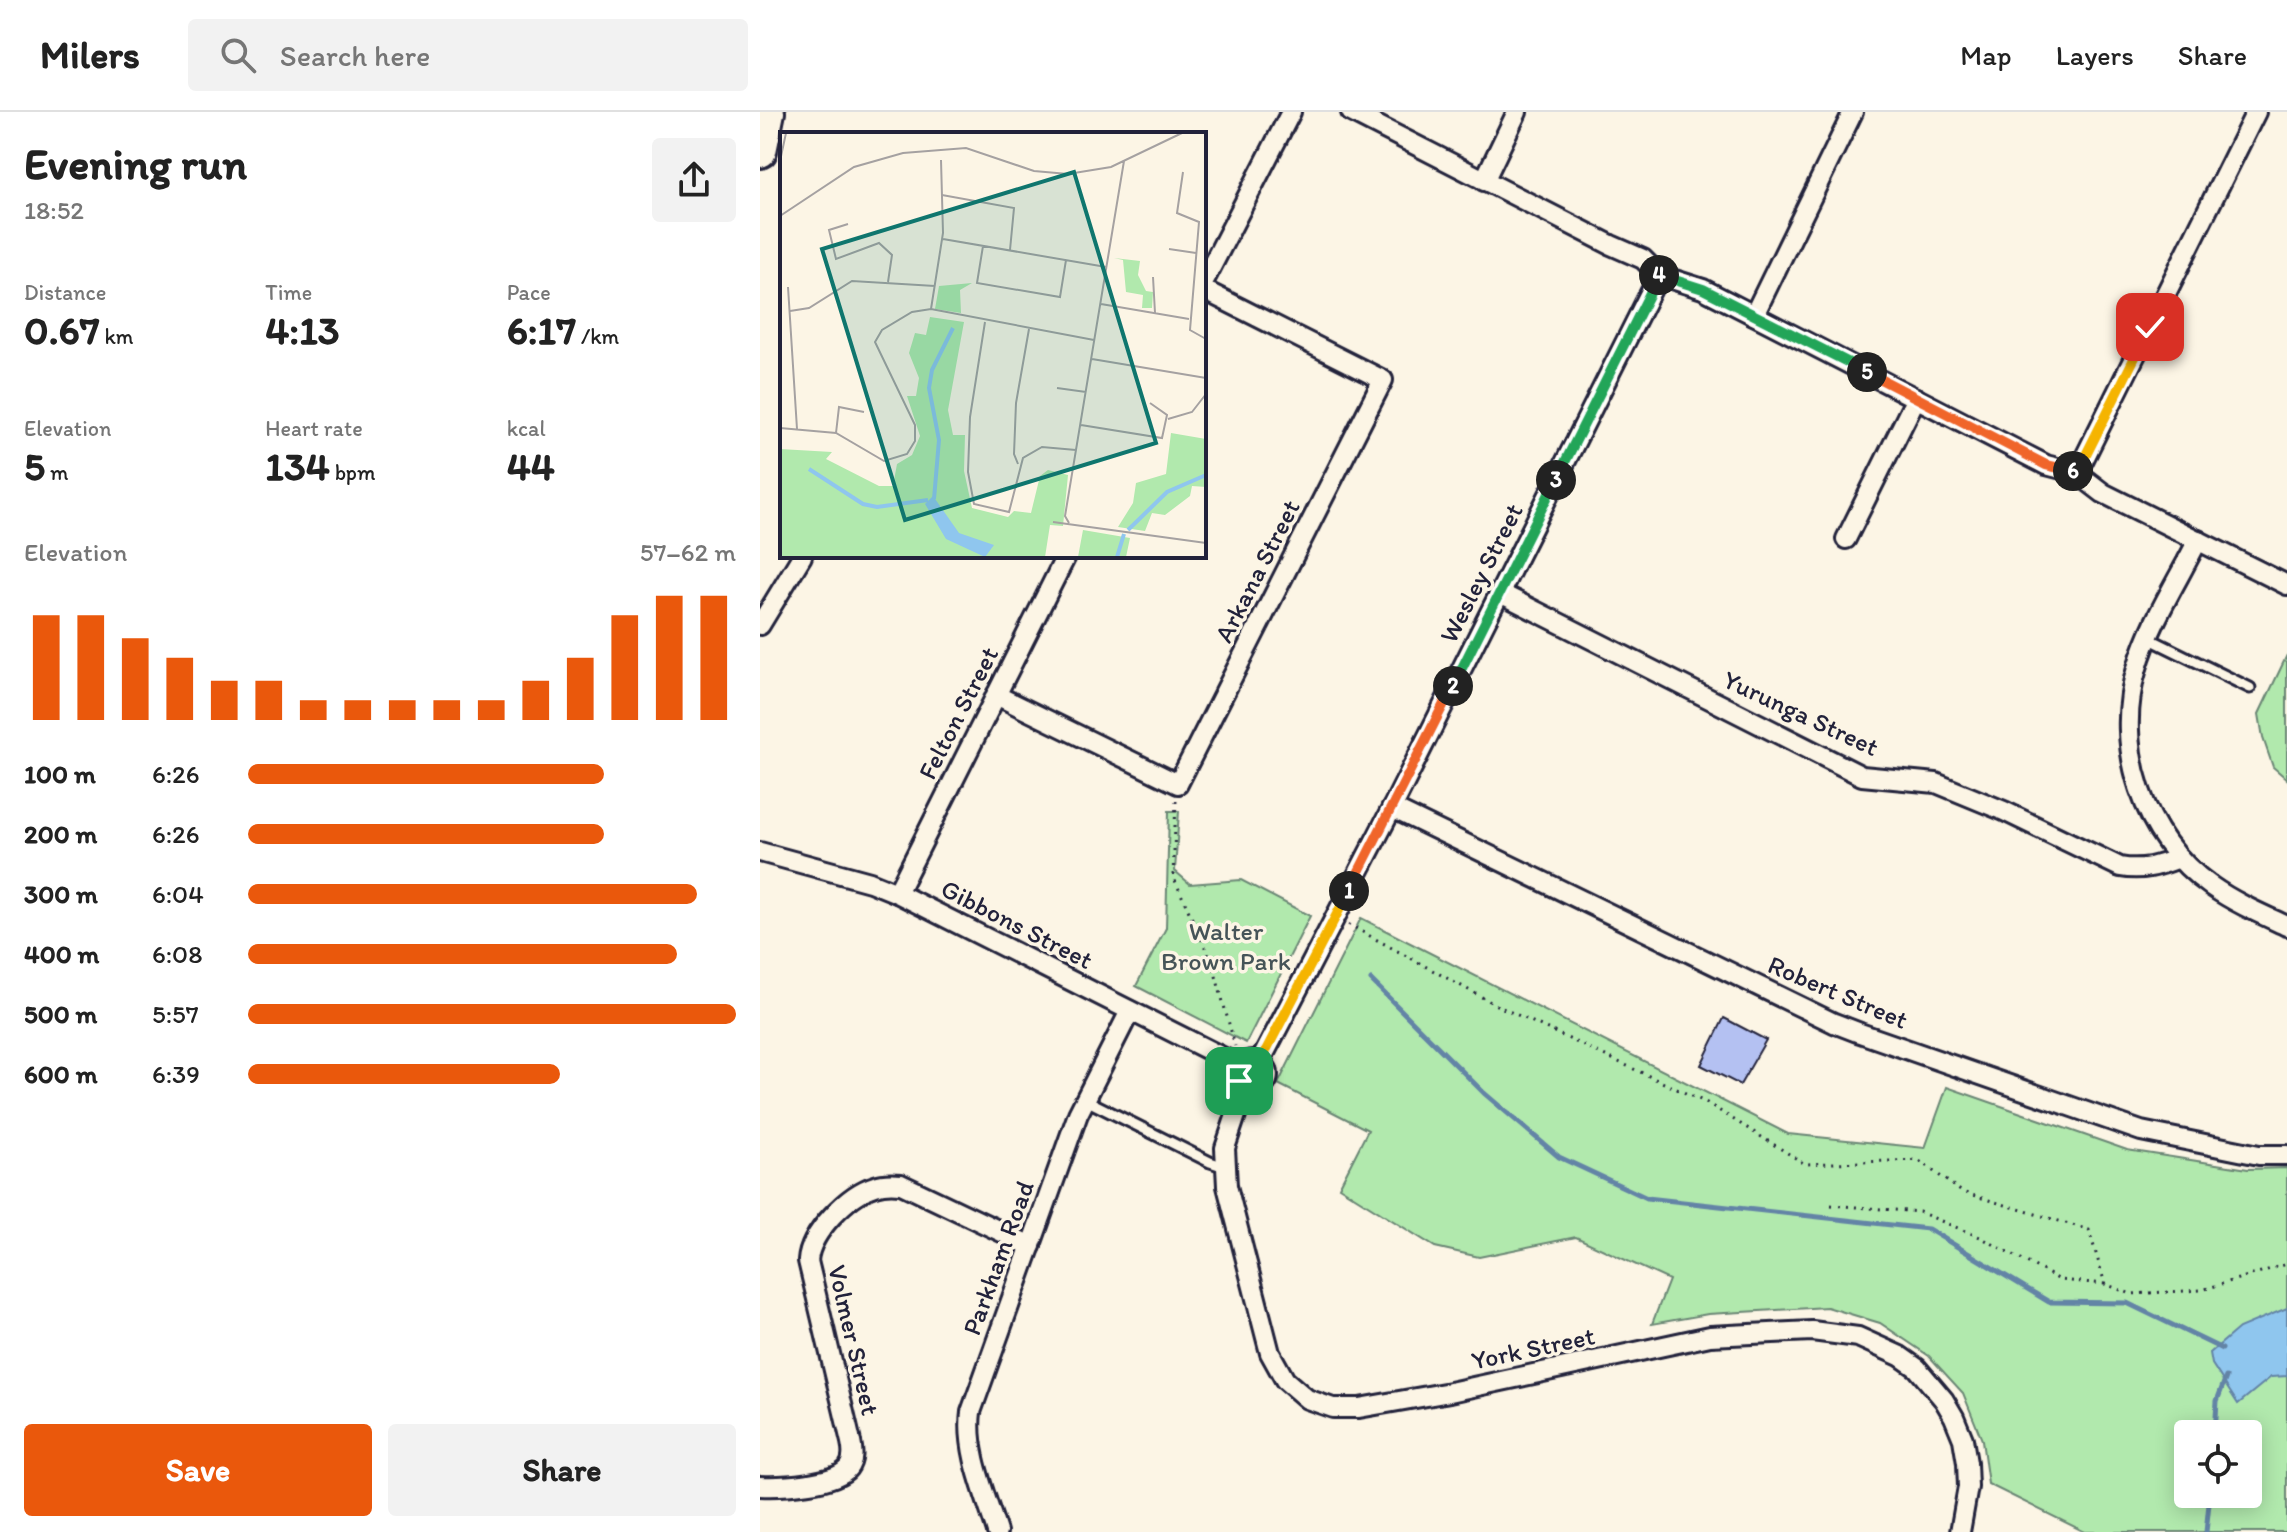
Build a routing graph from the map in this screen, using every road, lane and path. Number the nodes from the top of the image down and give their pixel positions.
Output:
1 (768, 112) edge
2 (1291, 112) edge
3 (1351, 112) edge
4 (1517, 112) edge
5 (1853, 112) edge
6 (2256, 112) edge
7 (760, 151) edge
8 (1484, 181) junction
9 (1659, 275) junction
10 (1206, 277) edge
11 (1206, 291) edge
12 (1754, 315) junction
13 (1916, 398) junction
14 (2077, 473) junction
15 (1846, 539) dead end
16 (2198, 540) junction
17 (801, 558) edge
18 (1060, 558) edge
19 (2287, 585) edge
20 (1500, 593) junction
21 (760, 625) edge
22 (2148, 638) junction
23 (2250, 688) dead end
24 (996, 695) junction
25 (1178, 784) junction
26 (1392, 808) junction
27 (760, 852) edge
28 (2179, 858) junction
29 (897, 893) junction
30 (1335, 917) junction
31 (2287, 926) edge
32 (1130, 1011) junction
33 (1260, 1062) junction
34 (1234, 1063) junction
35 (1245, 1088) junction
36 (1084, 1099) junction
37 (2287, 1155) edge
38 (1225, 1167) junction
39 (1831, 1205) dead end
40 (1031, 1246) junction
41 (2287, 1264) edge
42 (2105, 1284) junction
43 (760, 1486) edge
44 (997, 1532) edge
45 (1960, 1532) edge

1 - 7 highway
2 - 10 street
3 - 8 street
4 - 8 street
5 - 12 street
6 - 14 street
8 - 9 street
9 - 12 street
9 - 20 street, Wesley Street
11 - 25 street, Arkana Street
12 - 13 street
13 - 14 street
13 - 15 street
14 - 16 street
16 - 19 street
16 - 22 street
17 - 21 street
18 - 24 street, Felton Street
20 - 26 street, Wesley Street
20 - 28 street, Yurunga Street
22 - 23 lane
22 - 28 street
24 - 25 street
24 - 29 street, Felton Street
25 - 34 path
26 - 30 street
26 - 37 street, Robert Street
27 - 29 street, Gibbons Street
28 - 31 street
29 - 32 street, Gibbons Street
30 - 33 street
30 - 42 path
32 - 34 street, Gibbons Street
32 - 36 street, Parkham Road
33 - 34 street
33 - 35 street
34 - 35 street
35 - 38 street, York Street
36 - 38 lane
36 - 40 street, Parkham Road
38 - 45 street, York Street
39 - 42 path
40 - 43 street, Volmer Street
40 - 44 street, Parkham Road
41 - 42 path

